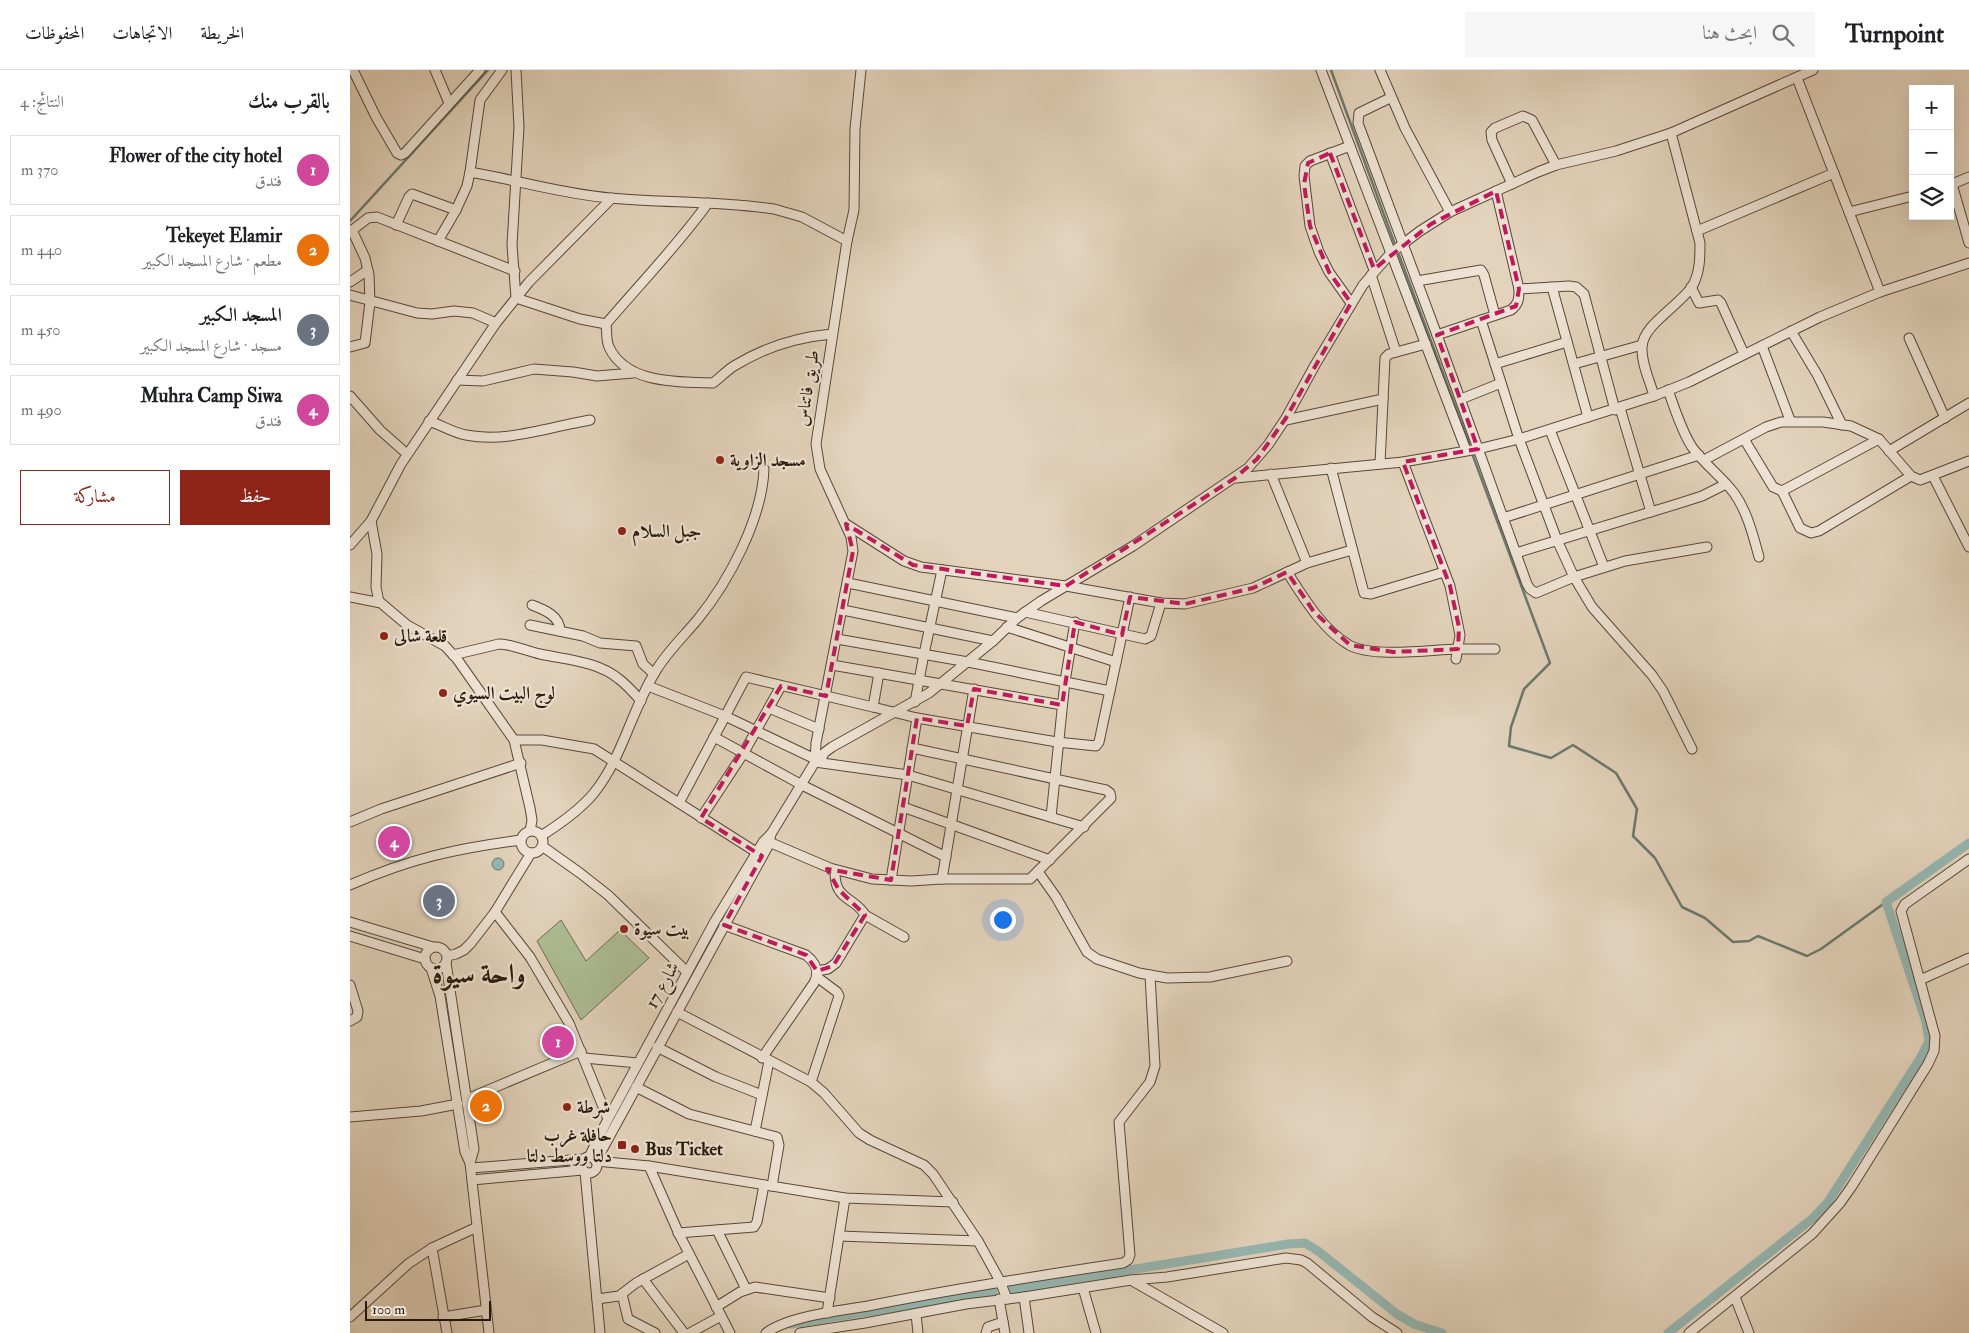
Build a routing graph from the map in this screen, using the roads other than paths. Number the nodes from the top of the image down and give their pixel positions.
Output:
1 (353, 70) edge
2 (435, 70) edge
3 (480, 70) edge
4 (502, 70) edge
5 (516, 70) edge
6 (861, 70) edge
7 (1321, 70) edge
8 (1380, 70) edge
9 (1814, 70) edge
10 (1796, 78) junction
11 (1390, 98) junction
12 (449, 103) junction
13 (1671, 134) junction
14 (1350, 146) junction
15 (1330, 153) junction
16 (1556, 165) junction
17 (470, 172) junction
18 (1834, 173) junction
19 (1969, 177) edge
20 (516, 180) junction
21 (1954, 183) edge
22 (1512, 184) junction
23 (1496, 191) junction
24 (1954, 194) edge
25 (1909, 197) edge
26 (612, 198) junction
27 (708, 203) junction
28 (456, 210) junction
29 (1450, 212) junction
30 (1849, 212) junction
31 (396, 225) junction
32 (351, 231) edge
33 (1697, 231) junction
34 (438, 241) junction
35 (847, 241) junction
36 (1969, 243) edge
37 (1403, 244) junction
38 (1391, 253) junction
39 (1969, 263) edge
40 (368, 270) junction
41 (514, 271) junction
42 (1372, 273) junction
43 (350, 282) edge
44 (1417, 282) junction
45 (1552, 287) junction
46 (1691, 287) junction
47 (1518, 288) junction
48 (1880, 292) junction
49 (350, 296) edge
50 (516, 298) junction
51 (370, 302) junction
52 (1352, 303) junction
53 (1495, 315) junction
54 (1481, 320) junction
55 (496, 323) junction
56 (606, 324) junction
57 (1790, 331) junction
58 (832, 334) junction
59 (1437, 335) junction
60 (1909, 338) dead end
61 (1568, 342) junction
62 (1426, 344) junction
63 (1642, 345) junction
64 (1762, 346) junction
65 (350, 347) edge
66 (1396, 352) junction
67 (1744, 354) junction
68 (1601, 356) junction
69 (1495, 364) junction
70 (1574, 364) junction
71 (633, 373) junction
72 (457, 380) junction
73 (1501, 383) junction
74 (1668, 390) junction
75 (1654, 396) junction
76 (1383, 399) junction
77 (1460, 399) junction
78 (352, 401) edge
79 (1969, 403) edge
80 (1617, 409) junction
81 (1588, 417) junction
82 (1945, 418) junction
83 (429, 420) junction
84 (590, 420) dead end
85 (1286, 420) junction
86 (1790, 420) junction
87 (1842, 425) junction
88 (1550, 430) junction
89 (1519, 439) junction
90 (1744, 439) junction
91 (1880, 439) junction
92 (1478, 449) junction
93 (1466, 450) junction
94 (1889, 451) junction
95 (407, 454) junction
96 (1701, 457) junction
97 (1969, 461) edge
98 (1403, 462) junction
99 (1380, 464) junction
100 (1331, 468) junction
101 (764, 469) dead end
102 (1640, 473) junction
103 (1271, 474) junction
104 (1911, 476) junction
105 (1933, 476) junction
106 (1236, 478) junction
107 (1726, 484) junction
108 (1782, 491) junction
109 (1575, 494) junction
110 (1543, 504) junction
111 (1651, 512) junction
112 (1503, 518) junction
113 (371, 521) junction
114 (846, 524) junction
115 (1590, 530) junction
116 (1557, 540) junction
117 (350, 544) edge
118 (1707, 547) dead end
119 (1969, 547) edge
120 (1352, 550) junction
121 (1516, 553) junction
122 (1759, 557) dead end
123 (1307, 563) junction
124 (1604, 567) junction
125 (942, 570) junction
126 (1287, 572) junction
127 (1444, 572) junction
128 (1574, 578) junction
129 (848, 583) junction
130 (1066, 586) junction
131 (350, 597) edge
132 (1130, 597) junction
133 (935, 601) junction
134 (379, 602) junction
135 (1161, 603) junction
136 (532, 605) dead end
137 (843, 610) junction
138 (1025, 612) junction
139 (1017, 618) junction
140 (1075, 622) junction
141 (530, 625) dead end
142 (577, 627) dead end
143 (1007, 627) junction
144 (929, 628) junction
145 (560, 632) junction
146 (1122, 634) junction
147 (583, 636) junction
148 (837, 639) junction
149 (993, 642) junction
150 (1070, 648) junction
151 (1458, 649) junction
152 (1495, 649) dead end
153 (924, 654) junction
154 (453, 655) junction
155 (1456, 659) dead end
156 (968, 662) junction
157 (1116, 662) junction
158 (832, 664) junction
159 (878, 673) junction
160 (654, 674) junction
161 (919, 679) junction
162 (1065, 681) junction
163 (943, 683) junction
164 (648, 686) junction
165 (781, 686) junction
166 (974, 689) junction
167 (1110, 691) junction
168 (826, 696) junction
169 (641, 700) junction
170 (916, 702) junction
171 (1062, 705) junction
172 (873, 707) junction
173 (770, 708) junction
174 (896, 713) junction
175 (725, 716) junction
176 (917, 718) junction
177 (967, 726) junction
178 (819, 729) junction
179 (756, 730) junction
180 (714, 737) junction
181 (514, 740) junction
182 (1058, 742) junction
183 (912, 748) junction
184 (1692, 750) dead end
185 (743, 754) junction
186 (962, 759) junction
187 (615, 761) junction
188 (817, 761) junction
189 (520, 763) junction
190 (908, 775) junction
191 (1054, 780) junction
192 (802, 785) junction
193 (958, 790) junction
194 (679, 803) junction
195 (903, 807) junction
196 (1050, 817) junction
197 (702, 818) junction
198 (350, 822) edge
199 (952, 825) junction
200 (1084, 826) junction
201 (530, 832) junction
202 (899, 833) junction
203 (541, 836) junction
204 (770, 838) junction
205 (521, 840) junction
206 (542, 846) junction
207 (756, 852) junction
208 (531, 853) junction
209 (946, 857) junction
210 (1969, 859) edge
211 (1050, 860) junction
212 (835, 870) junction
213 (1039, 873) junction
214 (942, 879) junction
215 (891, 880) junction
216 (350, 885) edge
217 (495, 912) junction
218 (864, 915) junction
219 (350, 922) edge
220 (724, 925) junction
221 (350, 936) edge
222 (904, 937) dead end
223 (433, 947) junction
224 (1969, 958) edge
225 (446, 959) junction
226 (425, 960) junction
227 (1287, 961) dead end
228 (431, 968) junction
229 (687, 972) junction
230 (817, 974) junction
231 (1150, 975) junction
232 (1920, 980) junction
233 (350, 985) edge
234 (677, 1012) junction
235 (350, 1021) edge
236 (657, 1047) junction
237 (582, 1054) junction
238 (766, 1060) junction
239 (638, 1063) junction
240 (811, 1082) junction
241 (636, 1087) junction
242 (762, 1095) junction
243 (467, 1099) junction
244 (458, 1104) junction
245 (350, 1117) edge
246 (608, 1119) junction
247 (755, 1131) junction
248 (591, 1159) junction
249 (526, 1163) junction
250 (471, 1165) junction
251 (649, 1166) junction
252 (584, 1171) junction
253 (526, 1175) junction
254 (472, 1180) junction
255 (768, 1185) junction
256 (846, 1198) junction
257 (953, 1202) junction
258 (477, 1227) junction
259 (717, 1230) junction
260 (678, 1233) junction
261 (839, 1236) junction
262 (978, 1241) junction
263 (432, 1248) junction
264 (689, 1254) junction
265 (643, 1279) junction
266 (1131, 1280) junction
267 (1000, 1281) junction
268 (1083, 1288) junction
269 (746, 1289) junction
270 (622, 1294) junction
271 (1024, 1297) junction
272 (1735, 1297) junction
273 (830, 1298) junction
274 (597, 1299) junction
275 (1003, 1299) junction
276 (716, 1307) junction
277 (486, 1310) junction
278 (828, 1313) junction
279 (916, 1314) junction
280 (721, 1316) junction
281 (350, 1317) edge
282 (443, 1317) junction
283 (1002, 1322) junction
284 (446, 1333) edge
285 (489, 1333) edge
286 (600, 1333) edge
287 (655, 1333) edge
288 (684, 1333) edge
289 (690, 1333) edge
290 (730, 1333) edge
291 (766, 1333) edge
292 (800, 1333) edge
293 (918, 1333) edge
294 (986, 1333) edge
295 (1005, 1333) edge
296 (1030, 1333) edge
297 (1096, 1333) edge
298 (1224, 1333) edge
299 (1396, 1333) edge
300 (1689, 1333) edge
301 (1749, 1333) edge

1 - 12 street
2 - 12 street
3 - 12 street
4 - 17 street
5 - 20 street
6 - 35 street, طريق فاتناس
7 - 14 street
8 - 11 street
9 - 10 street
10 - 13 street
10 - 18 street
11 - 29 street
11 - 37 street
13 - 16 street
13 - 33 street
14 - 15 street
14 - 38 street
15 - 42 street
15 - 52 street
16 - 22 street
16 - 22 street
17 - 20 street
17 - 28 street
18 - 30 street
18 - 33 street
19 - 21 street
20 - 26 street
20 - 41 street
22 - 23 street
23 - 29 street
23 - 47 street
24 - 36 street
25 - 30 street
26 - 27 street
26 - 50 street
27 - 35 street
27 - 56 street
28 - 31 street
28 - 34 street
29 - 37 street
30 - 48 street
31 - 32 street
31 - 34 street
32 - 40 street
33 - 46 street
34 - 41 street
35 - 58 street, طريق فاتناس
37 - 38 street
37 - 44 street
38 - 42 street
38 - 62 street
39 - 48 street
40 - 43 street
40 - 51 street
41 - 50 street
42 - 52 street
42 - 66 street
44 - 53 street
44 - 59 street
45 - 47 street
45 - 61 street
45 - 68 street
46 - 63 street
46 - 67 street
47 - 53 street
48 - 57 street
49 - 51 street
50 - 55 street
50 - 56 street
51 - 55 street
51 - 65 street
52 - 85 street
53 - 54 street
54 - 59 street
54 - 69 street
55 - 72 street
56 - 71 street
57 - 64 street
57 - 87 street
58 - 71 street
58 - 114 street, طريق فاتناس
59 - 77 street
60 - 82 street
61 - 69 street
61 - 70 street
62 - 66 street
62 - 93 street
63 - 68 street
63 - 75 street
64 - 67 street
64 - 86 street
66 - 76 street
67 - 74 street
68 - 70 street
68 - 80 street
69 - 73 street
70 - 81 street
71 - 72 street
72 - 83 street
73 - 77 street
73 - 89 street
74 - 75 street
74 - 96 street
75 - 80 street
76 - 85 street
76 - 99 street
77 - 92 street
78 - 95 street
79 - 82 street
80 - 81 street
80 - 102 street
81 - 88 street
82 - 94 street
83 - 84 street
83 - 95 street
85 - 106 street
86 - 87 street
86 - 90 street
87 - 91 street
88 - 89 street
88 - 109 street
89 - 92 street
89 - 110 street
90 - 96 street
90 - 108 street
91 - 94 street
91 - 108 street
92 - 93 street
92 - 112 street
93 - 98 street
94 - 104 street
95 - 113 street
96 - 102 street
96 - 107 street
97 - 105 street
98 - 99 street
98 - 127 street
99 - 100 street
100 - 103 street
100 - 120 street
101 - 160 street
102 - 109 street
102 - 111 street
103 - 106 street
103 - 123 street
104 - 105 street
104 - 108 street
105 - 119 street
106 - 130 street
107 - 111 street
107 - 122 street
109 - 110 street
109 - 115 street
110 - 112 street
110 - 116 street
111 - 115 street
112 - 121 street
113 - 117 street
113 - 134 street
114 - 125 street
114 - 129 street, طريق فاتناس
115 - 116 street
115 - 124 street
116 - 121 street
116 - 128 street
118 - 124 street
120 - 123 street
120 - 127 street
121 - 128 street
123 - 126 street
124 - 128 street
125 - 130 street
125 - 133 street
126 - 135 street
126 - 151 street
127 - 151 street
128 - 184 street
129 - 133 street
129 - 137 street, طريق فاتناس
130 - 132 street
130 - 138 street
131 - 134 street
132 - 135 street
132 - 146 street
133 - 139 street
133 - 144 street
134 - 154 street
135 - 146 street
136 - 145 street
137 - 144 street
137 - 148 street, طريق فاتناس
138 - 139 street
138 - 140 street
139 - 143 street
140 - 146 street
140 - 150 street
141 - 145 street
142 - 147 street
143 - 149 street
143 - 150 street
144 - 149 street
144 - 153 street
145 - 147 street
146 - 157 street
147 - 160 street
148 - 153 street
148 - 158 street, طريق فاتناس
149 - 156 street
150 - 157 street
150 - 162 street
151 - 152 street
151 - 155 street
153 - 156 street
153 - 161 street
154 - 169 street
154 - 181 street
156 - 162 street
156 - 163 street
157 - 167 street
158 - 159 street
158 - 168 street, طريق فاتناس
159 - 161 street
159 - 172 street
160 - 164 street
161 - 163 street
161 - 170 street
162 - 167 street
162 - 171 street
163 - 166 street
163 - 170 street
164 - 169 street
164 - 175 street
165 - 168 street
165 - 173 street
165 - 175 street
166 - 171 street
166 - 177 street
167 - 182 street
168 - 172 street
168 - 178 street, طريق فاتناس
169 - 187 street
170 - 174 street
171 - 182 street
172 - 174 street
173 - 178 street
173 - 179 street
174 - 176 street
174 - 188 street
175 - 179 street
175 - 180 street
176 - 177 street
176 - 183 street
177 - 182 street
177 - 186 street
178 - 188 street, طريق فاتناس
179 - 185 street
179 - 188 street
180 - 185 street
180 - 194 street
181 - 187 street
181 - 189 street
182 - 191 street
183 - 186 street
183 - 190 street
185 - 192 street
185 - 197 street
186 - 191 street
186 - 193 street
187 - 194 street
187 - 203 street
188 - 190 street
188 - 192 street, شارع 17
189 - 198 street
189 - 201 street
190 - 193 street
190 - 195 street
191 - 196 street
191 - 200 street
192 - 202 street
192 - 204 street, شارع 17
193 - 196 street
193 - 199 street
194 - 197 street
195 - 199 street
195 - 202 street
196 - 200 street
197 - 207 street
199 - 209 street
199 - 211 street
200 - 211 street
201 - 203 street
201 - 205 street
202 - 209 street
202 - 215 street
203 - 206 street
204 - 207 street, شارع 17
204 - 212 street
204 - 220 street, شارع 17
205 - 208 street
205 - 216 street
206 - 208 street
206 - 229 street
207 - 229 street, شارع 17
208 - 217 street
209 - 214 street
210 - 232 street
211 - 213 street
212 - 215 street
212 - 218 street
213 - 214 street
213 - 231 street
214 - 215 street
217 - 225 street
217 - 237 street
218 - 222 street
218 - 230 street
219 - 223 street
220 - 230 street
220 - 234 street, شارع 17
221 - 226 street
223 - 225 street
223 - 226 street
224 - 232 street
225 - 228 street
225 - 243 street
226 - 228 street
227 - 231 street
228 - 244 street
229 - 239 street, شارع 17
230 - 238 street
230 - 240 street
231 - 267 street
232 - 272 street
233 - 235 street
234 - 236 street, شارع 17
234 - 238 street
236 - 241 street, شارع 17
236 - 242 street
237 - 239 street
237 - 243 street
237 - 246 street
238 - 240 street
238 - 242 street
239 - 246 street, شارع 17
240 - 257 street
241 - 247 street
241 - 248 street, شارع 17
242 - 247 street
243 - 250 street
244 - 245 street
244 - 250 street
246 - 248 street, شارع 17
247 - 255 street
248 - 249 street
248 - 251 street
248 - 252 street
248 - 252 street
249 - 250 street
249 - 253 street
250 - 254 street
251 - 255 street
251 - 260 street
252 - 253 street
252 - 274 street
253 - 254 street
254 - 258 street
255 - 256 street
255 - 259 street
256 - 257 street
256 - 261 street
257 - 262 street
258 - 263 street
258 - 277 street
259 - 260 street
259 - 269 street
260 - 264 street
261 - 262 street
261 - 273 street
262 - 267 street
263 - 281 street
263 - 282 street
264 - 265 street
264 - 276 street
265 - 270 street
265 - 288 street
266 - 268 street
266 - 298 street
266 - 299 street
267 - 275 street
267 - 278 street
268 - 271 street
268 - 297 street
269 - 273 street
269 - 276 street
270 - 274 street
270 - 287 street
271 - 275 street
271 - 296 street
272 - 300 street
272 - 301 street
273 - 278 street
274 - 286 street
275 - 279 street
275 - 283 street
276 - 280 street
277 - 282 street
277 - 285 street
278 - 291 street
279 - 292 street
279 - 293 street
280 - 289 street
280 - 290 street
282 - 284 street
283 - 294 street
283 - 295 street

